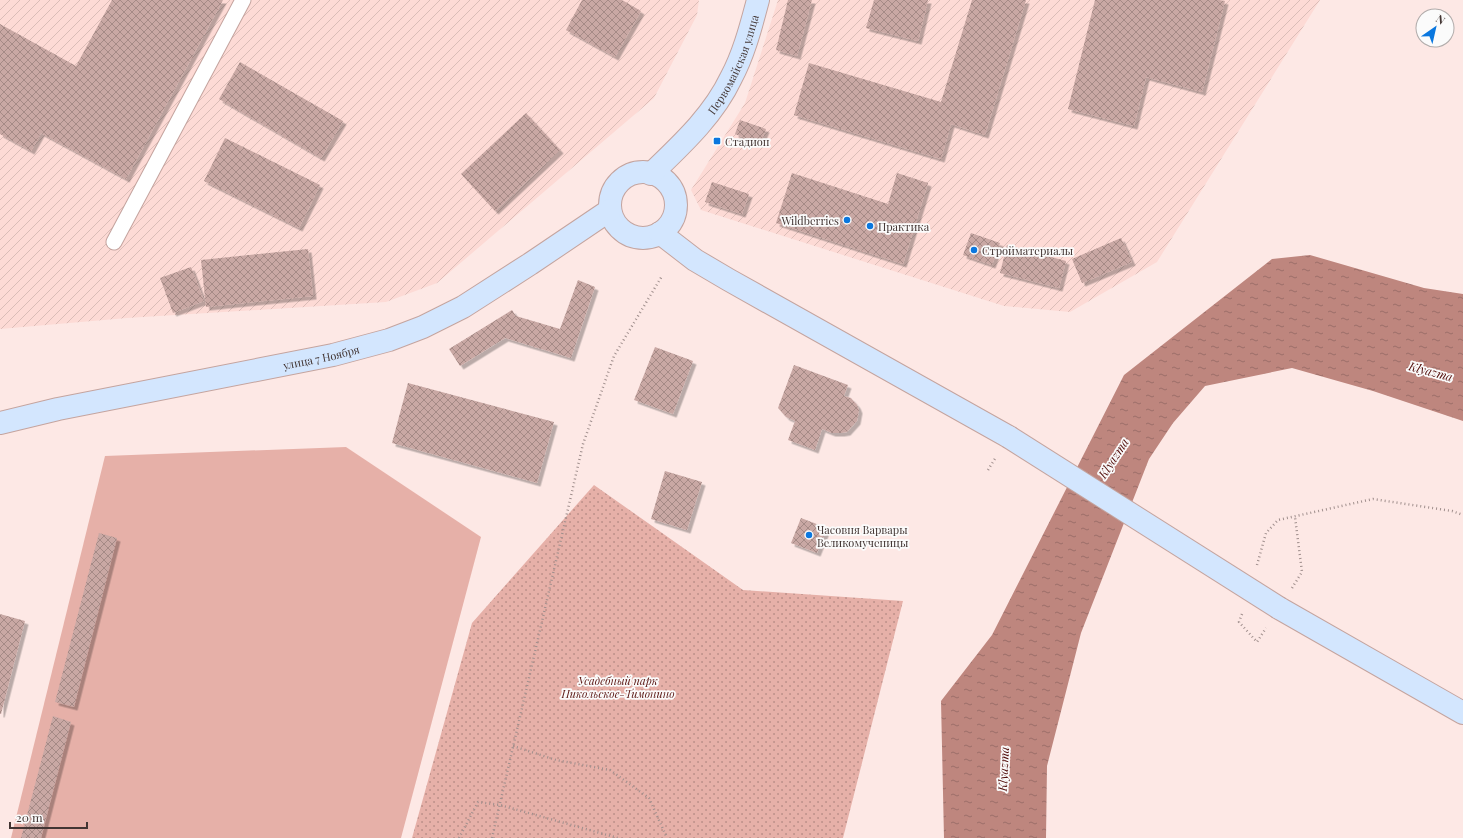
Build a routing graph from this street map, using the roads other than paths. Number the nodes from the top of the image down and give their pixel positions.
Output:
1 (243, 0) edge
2 (758, 0) edge
3 (700, 124) junction
4 (651, 174) junction
5 (610, 210) junction
6 (660, 233) junction
7 (569, 238) junction
8 (114, 242) dead end
9 (0, 423) edge
10 (1463, 713) edge

1 - 8 lane
2 - 3 main road, Первомайская улица
3 - 4 main road, Первомайская улица
3 - 7 main road, Первомайская улица
4 - 5 main road
4 - 6 main road
5 - 6 main road
5 - 7 main road, улица 7 Ноября
6 - 10 main road, bridge
7 - 9 main road, улица 7 Ноября

